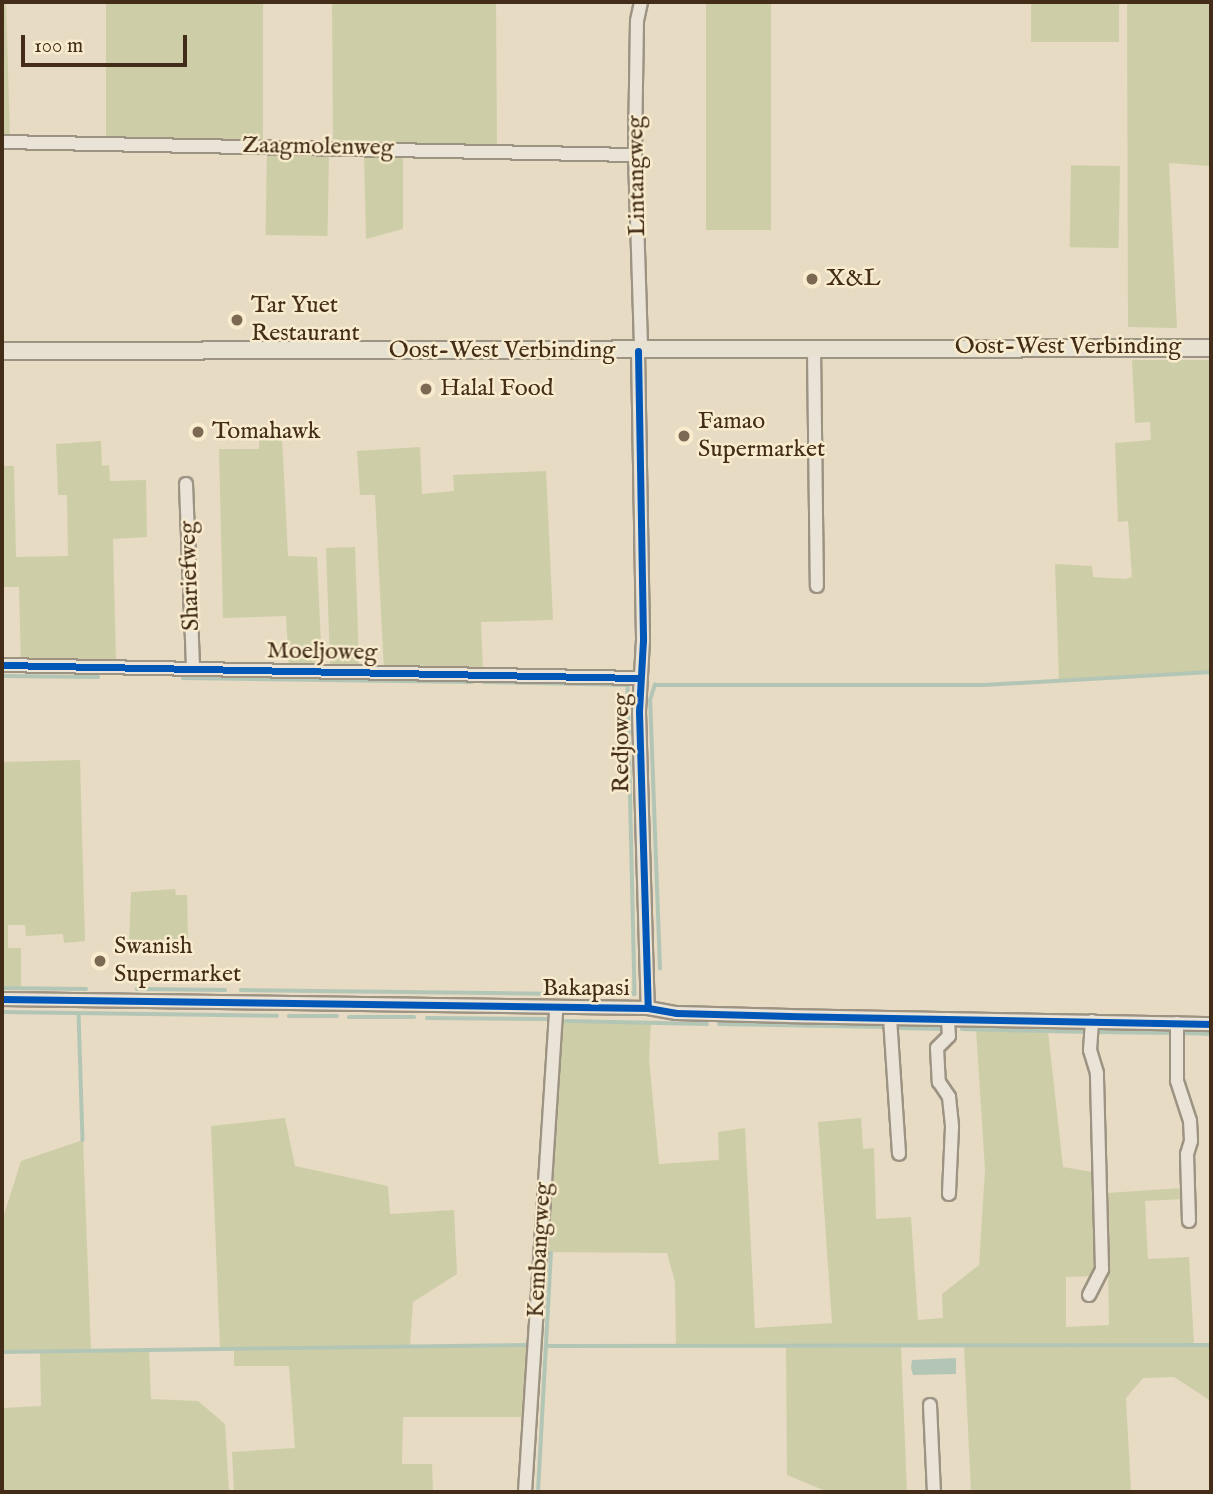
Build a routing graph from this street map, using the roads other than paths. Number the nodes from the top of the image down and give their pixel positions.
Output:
1 (640, 2) edge
2 (2, 142) edge
3 (635, 155) junction
4 (1211, 348) edge
5 (814, 349) junction
6 (2, 351) edge
7 (639, 351) junction
8 (186, 484) dead end
9 (817, 586) dead end
10 (2, 666) edge
11 (192, 668) junction
12 (640, 678) junction
13 (2, 999) edge
14 (556, 1008) junction
15 (648, 1008) junction
16 (890, 1018) junction
17 (948, 1018) junction
18 (1092, 1021) junction
19 (1177, 1023) junction
20 (1211, 1024) edge
21 (899, 1154) dead end
22 (949, 1194) dead end
23 (1189, 1220) dead end
24 (1089, 1295) dead end
25 (930, 1405) dead end
26 (525, 1492) edge
27 (934, 1492) edge

1 - 3 street, Lintangweg
2 - 3 street, Zaagmolenweg
3 - 7 street, Lintangweg
4 - 5 main road, Oost-West Verbinding
5 - 7 main road, Oost-West Verbinding
5 - 9 street
6 - 7 main road, Oost-West Verbinding
7 - 12 street, Redjoweg
8 - 11 street, Shariefweg
10 - 11 street, Moeljoweg
11 - 12 street, Moeljoweg
12 - 15 street, Redjoweg
13 - 14 street, Bakapasi
14 - 15 street, Bakapasi
14 - 26 street, Kembangweg
15 - 16 street, Bakapasi
16 - 17 street, Bakapasi
16 - 21 street
17 - 18 street, Bakapasi
17 - 22 street
18 - 19 street, Bakapasi
18 - 24 street
19 - 20 street, Bakapasi
19 - 23 street
25 - 27 street

